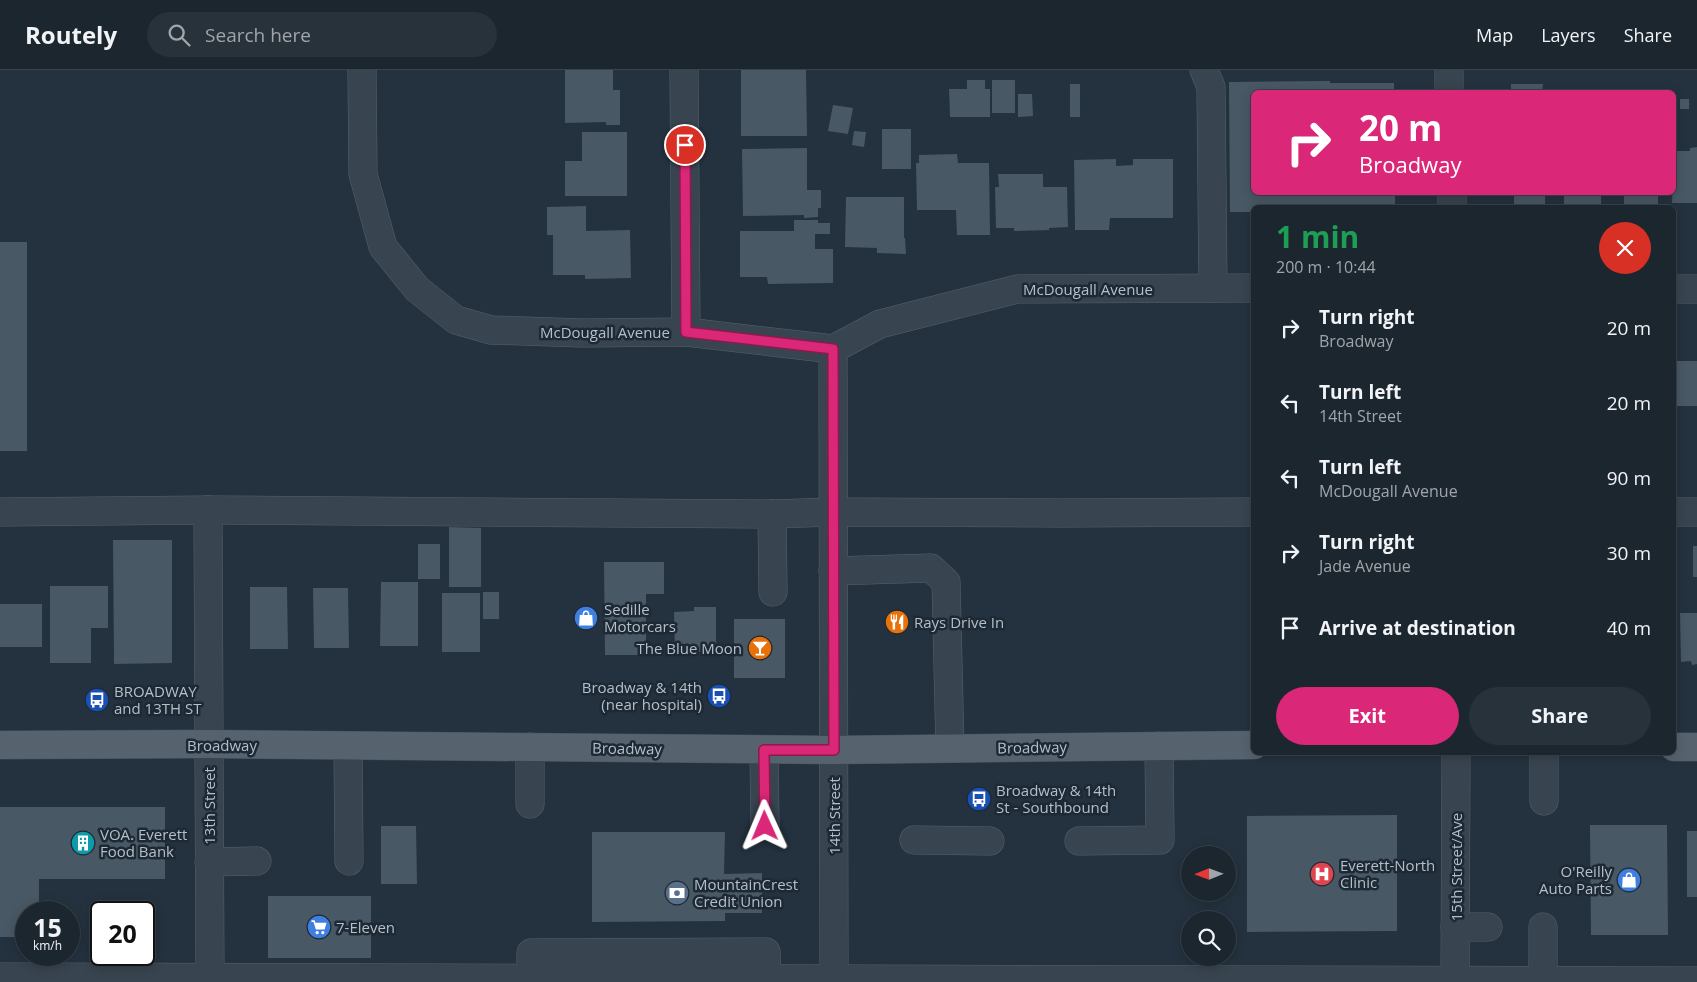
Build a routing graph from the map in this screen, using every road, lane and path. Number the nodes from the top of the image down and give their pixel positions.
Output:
1 (362, 70) edge
2 (684, 70) edge
3 (1204, 70) edge
4 (1449, 70) edge
5 (1449, 90) edge
6 (1213, 288) junction
7 (1251, 288) edge
8 (1676, 289) edge
9 (1697, 290) edge
10 (686, 332) junction
11 (833, 349) junction
12 (208, 510) junction
13 (0, 512) edge
14 (833, 512) junction
15 (1251, 512) edge
16 (1676, 512) edge
17 (1697, 512) edge
18 (772, 514) junction
19 (833, 571) junction
20 (772, 592) dead end
21 (209, 744) junction
22 (0, 745) edge
23 (1251, 745) edge
24 (348, 746) junction
25 (1159, 746) junction
26 (1676, 746) edge
27 (530, 747) junction
28 (1697, 747) edge
29 (950, 748) junction
30 (764, 750) junction
31 (834, 750) junction
32 (1456, 755) edge
33 (1544, 755) edge
34 (1544, 802) dead end
35 (530, 804) dead end
36 (765, 826) dead end
37 (914, 840) dead end
38 (990, 841) dead end
39 (1079, 841) dead end
40 (257, 861) dead end
41 (349, 861) dead end
42 (209, 862) junction
43 (1456, 927) junction
44 (1488, 927) dead end
45 (1543, 927) dead end
46 (531, 966) junction
47 (0, 978) edge
48 (210, 980) edge
49 (767, 980) junction
50 (834, 981) edge
51 (1456, 981) edge
52 (1543, 981) junction
53 (1697, 981) edge

1 - 10 street, McDougall Avenue
2 - 10 street
3 - 6 street
4 - 5 street
6 - 7 street, McDougall Avenue
6 - 11 street, McDougall Avenue
8 - 9 street
10 - 11 street, McDougall Avenue
11 - 14 street, 14th Street
12 - 13 street
12 - 18 street
12 - 21 street, 13th Street
14 - 15 street
14 - 18 street
14 - 19 street, 14th Street
16 - 17 street
18 - 20 street
19 - 29 street
19 - 31 street, 14th Street
21 - 22 main road, Broadway
21 - 24 main road, Broadway
21 - 42 street, 13th Street
23 - 25 main road, Broadway
24 - 27 main road, Broadway
24 - 41 street
25 - 29 main road, Broadway
25 - 39 street
26 - 28 main road
27 - 30 main road, Broadway
27 - 35 street
29 - 31 main road, Broadway
30 - 31 main road, Broadway
30 - 36 street
31 - 50 street, 14th Street
32 - 43 street, 15th Street/Ave
33 - 34 street
37 - 38 street
40 - 42 street
42 - 48 street, 13th Street
43 - 44 street
43 - 51 street, 15th Street/Ave
45 - 52 street
46 - 48 street
46 - 49 street
46 - 49 street
47 - 48 street
49 - 50 street
50 - 51 street
51 - 52 street
52 - 53 street

